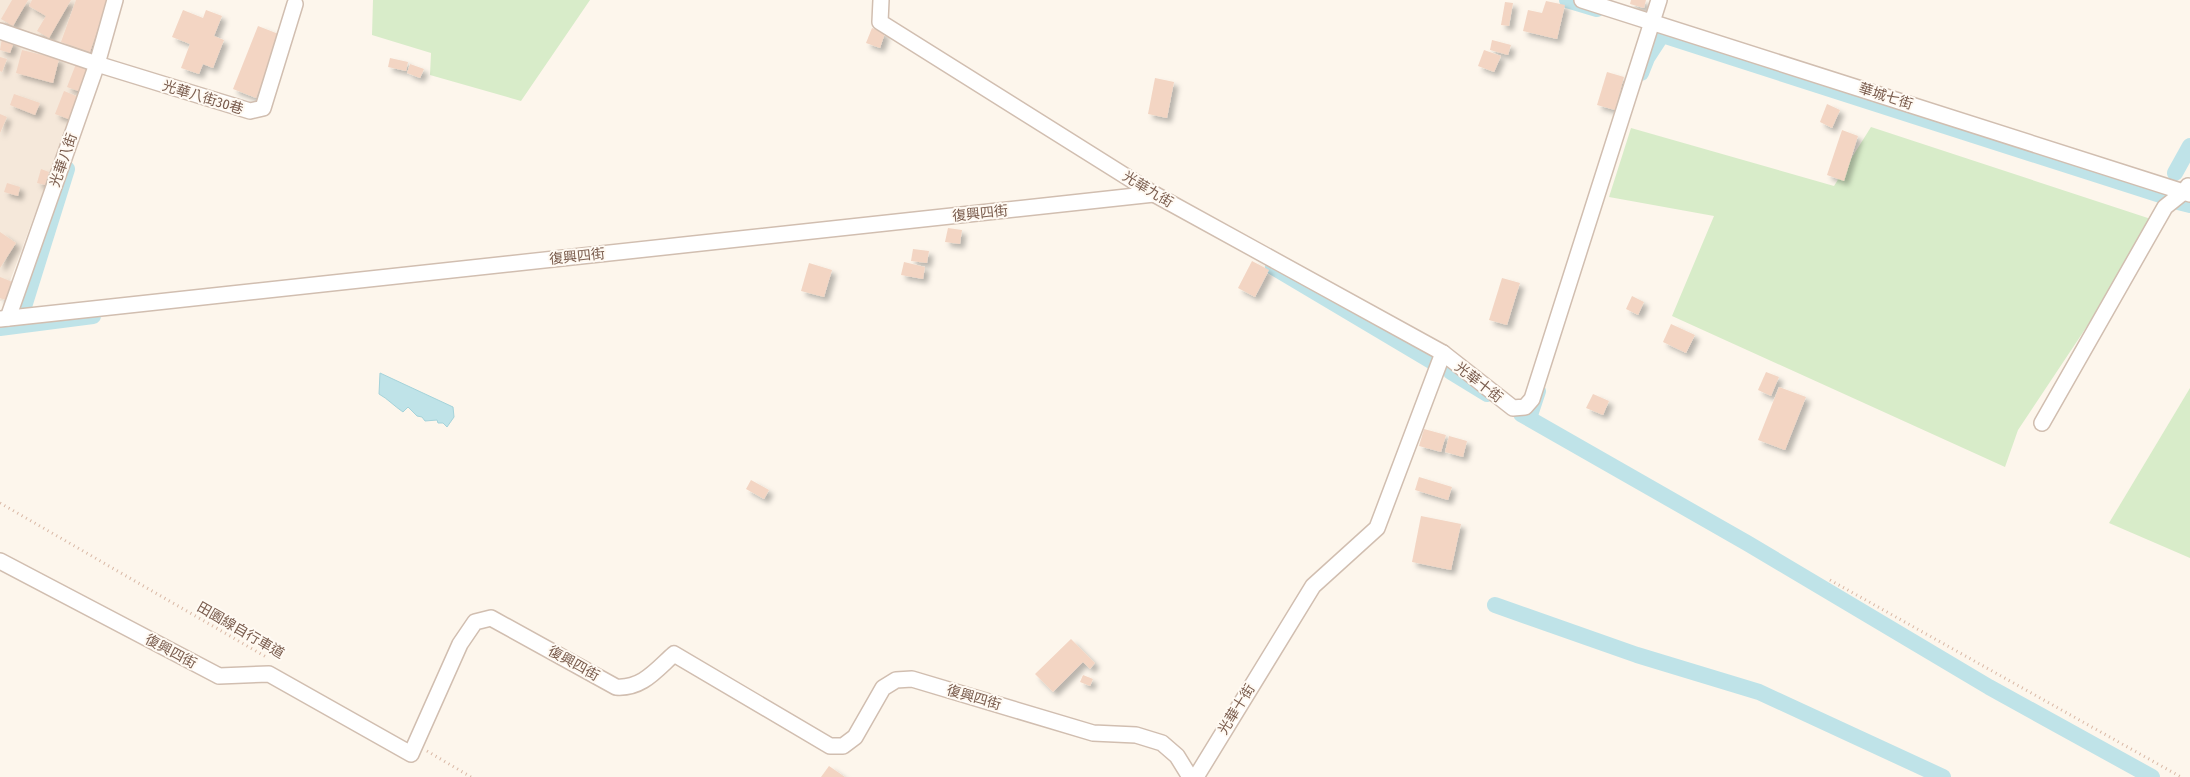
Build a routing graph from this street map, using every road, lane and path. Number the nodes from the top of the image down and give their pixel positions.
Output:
1 (115, 0) edge
2 (881, 0) edge
3 (1582, 0) edge
4 (1659, 0) edge
5 (295, 4) dead end
6 (1652, 22) junction
7 (0, 31) edge
8 (97, 64) junction
9 (2188, 189) edge
10 (1154, 194) junction
11 (4, 319) edge
12 (1443, 353) junction
13 (2042, 423) dead end
14 (0, 503) edge
15 (0, 560) edge
16 (1830, 580) dead end
17 (272, 660) dead end
18 (416, 744) junction
19 (471, 777) edge
20 (1190, 777) edge
21 (1196, 777) edge
22 (2181, 777) edge

1 - 8 street, 光華八街
2 - 10 street, 光華九街
3 - 6 street, 華城七街
4 - 6 street, 光華十街
5 - 8 street, 光華八街30巷
6 - 9 street, 華城七街
6 - 12 street, 光華十街
7 - 8 street
8 - 11 street, 光華八街
9 - 13 street
10 - 11 street, 復興四街
10 - 12 street, 光華九街
12 - 21 street, 光華十街
14 - 17 path, 田園線自行車道
15 - 18 street, 復興四街
16 - 22 path
18 - 19 path
18 - 20 street, 復興四街

